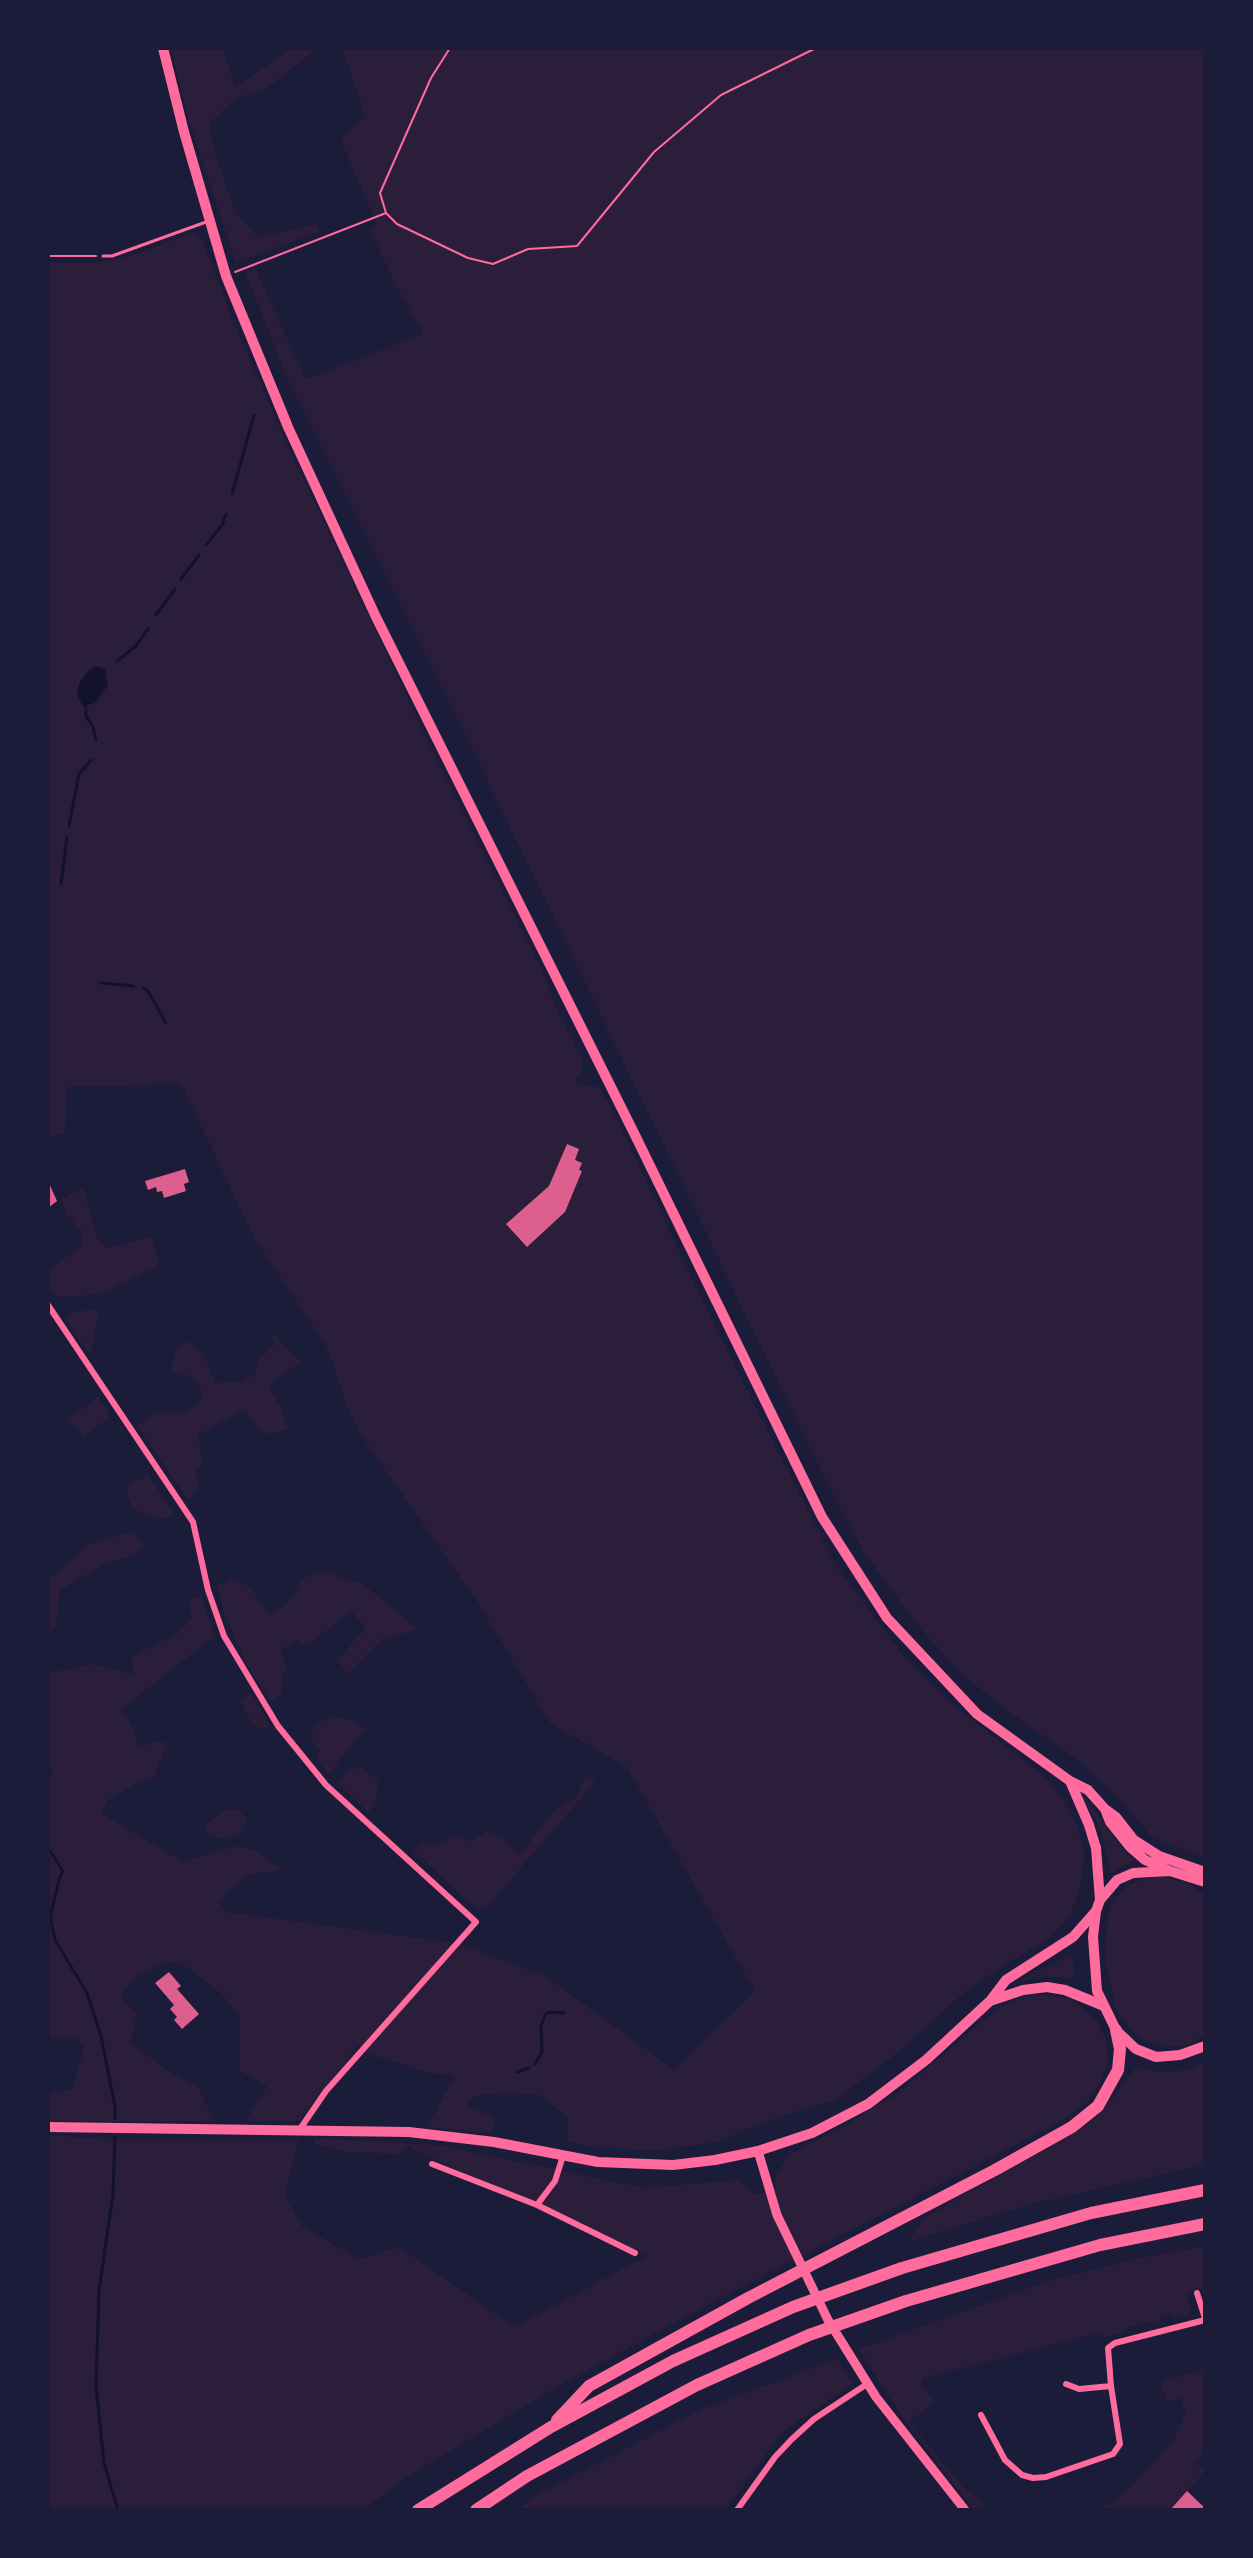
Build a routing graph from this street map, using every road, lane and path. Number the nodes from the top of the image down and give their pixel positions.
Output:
1 (163, 48) edge
2 (450, 48) edge
3 (816, 48) edge
4 (386, 213) junction
5 (209, 221) junction
6 (48, 256) edge
7 (103, 256) joint
8 (226, 276) junction
9 (48, 1305) edge
10 (1070, 1781) junction
11 (1105, 1809) junction
12 (1170, 1871) junction
13 (1205, 1872) edge
14 (1187, 1877) junction
15 (1205, 1882) edge
16 (1205, 1891) edge
17 (1100, 1900) junction
18 (1096, 1911) junction
19 (990, 2001) junction
20 (1104, 2006) junction
21 (1116, 2030) junction
22 (1205, 2046) edge
23 (48, 2127) edge
24 (300, 2129) junction
25 (758, 2151) junction
26 (563, 2157) junction
27 (432, 2164) dead end
28 (1205, 2190) edge
29 (537, 2205) junction
30 (1205, 2224) edge
31 (635, 2253) dead end
32 (1197, 2293) dead end
33 (1205, 2319) edge
34 (867, 2384) junction
35 (1066, 2384) dead end
36 (1111, 2386) junction
37 (981, 2415) dead end
38 (551, 2427) junction
39 (418, 2510) edge
40 (476, 2510) edge
41 (737, 2510) edge
42 (965, 2510) edge

1 - 5 main road
2 - 4 path
3 - 4 path
4 - 8 path
5 - 7 lane
5 - 8 main road
6 - 7 path
8 - 10 main road
9 - 24 street
10 - 11 main road
10 - 17 main road
11 - 12 main road
11 - 13 main road
12 - 14 main road
12 - 17 main road
14 - 15 main road
14 - 16 main road
17 - 18 main road
18 - 19 main road
18 - 20 main road
19 - 20 main road
19 - 25 main road
20 - 21 main road
21 - 22 main road
21 - 38 highway
23 - 24 main road
24 - 26 main road
25 - 26 main road
25 - 34 main road
26 - 29 street
27 - 29 street
28 - 38 highway
29 - 31 street
30 - 40 highway
32 - 33 street
33 - 36 street
34 - 41 street
34 - 42 main road
35 - 36 street
36 - 37 street
38 - 39 highway

